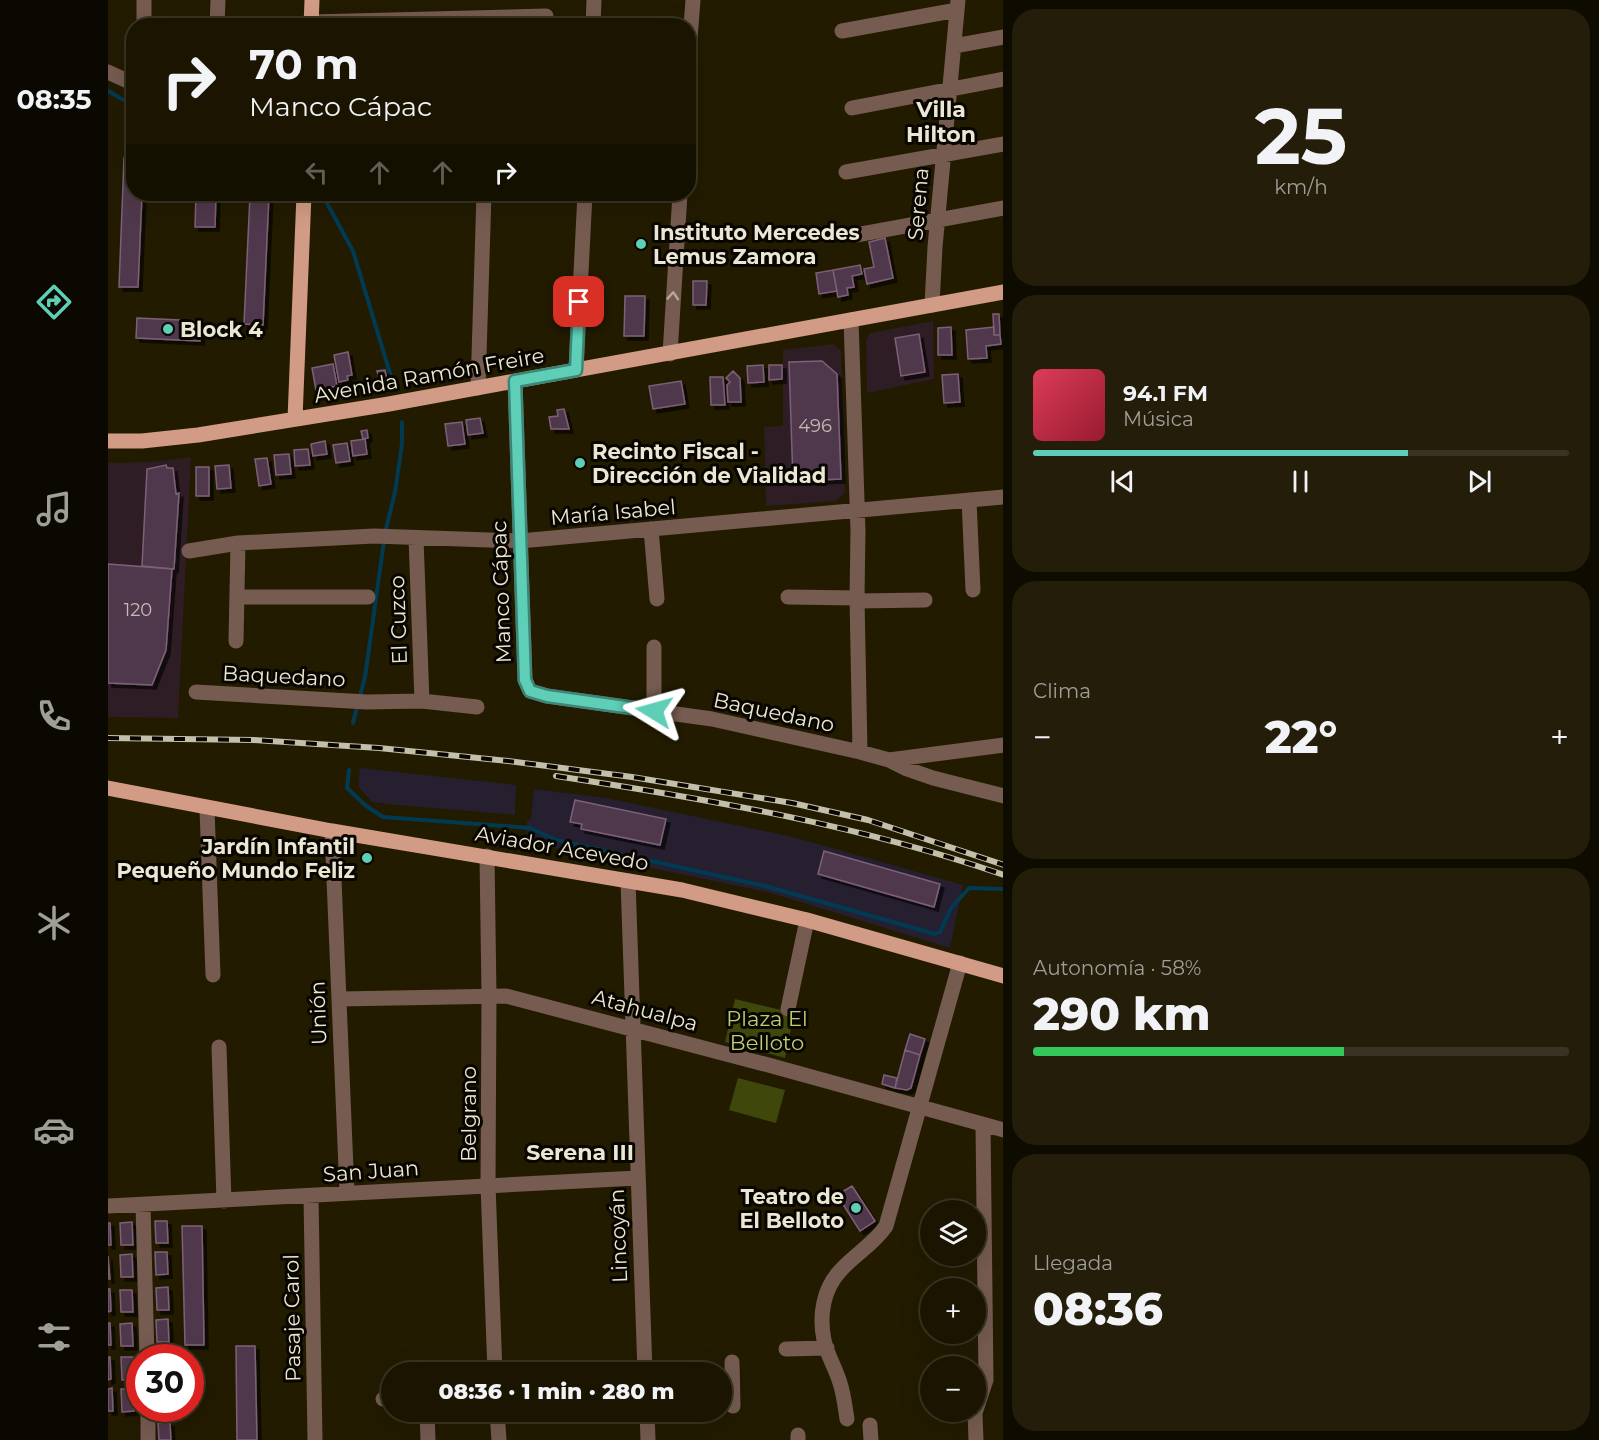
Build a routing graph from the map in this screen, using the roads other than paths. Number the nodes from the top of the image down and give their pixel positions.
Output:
1 (144, 0) edge
2 (218, 0) edge
3 (312, 0) edge
4 (594, 0) edge
5 (693, 0) edge
6 (958, 5) edge
7 (546, 16) dead end
8 (144, 18) edge
9 (217, 18) edge
10 (311, 18) edge
11 (487, 18) edge
12 (593, 18) edge
13 (692, 18) edge
14 (842, 31) dead end
15 (1003, 37) edge
16 (954, 46) junction
17 (108, 72) edge
18 (1003, 79) edge
19 (126, 80) edge
20 (950, 88) junction
21 (852, 108) dead end
22 (1003, 144) edge
23 (944, 155) junction
24 (846, 172) dead end
25 (304, 201) edge
26 (484, 201) edge
27 (585, 201) edge
28 (680, 201) edge
29 (1003, 208) edge
30 (938, 221) junction
31 (856, 235) dead end
32 (1003, 292) edge
33 (932, 305) junction
34 (851, 321) junction
35 (670, 354) junction
36 (576, 370) junction
37 (515, 381) junction
38 (478, 388) junction
39 (294, 419) junction
40 (108, 441) edge
41 (1003, 497) edge
42 (969, 500) junction
43 (858, 510) junction
44 (651, 529) junction
45 (416, 538) junction
46 (520, 541) junction
47 (238, 543) junction
48 (189, 551) dead end
49 (973, 590) dead end
50 (237, 597) junction
51 (368, 597) dead end
52 (788, 597) dead end
53 (657, 599) dead end
54 (857, 599) junction
55 (925, 600) dead end
56 (236, 641) dead end
57 (654, 646) dead end
58 (530, 691) joint
59 (196, 692) dead end
60 (422, 701) junction
61 (477, 707) dead end
62 (654, 711) junction
63 (1003, 746) edge
64 (860, 752) junction
65 (889, 760) junction
66 (108, 788) edge
67 (1003, 796) edge
68 (207, 809) junction
69 (332, 831) junction
70 (487, 856) junction
71 (628, 881) junction
72 (807, 920) junction
73 (960, 963) junction
74 (213, 975) dead end
75 (1003, 976) edge
76 (489, 995) junction
77 (339, 999) junction
78 (788, 1009) dead end
79 (634, 1029) junction
80 (219, 1047) dead end
81 (920, 1106) junction
82 (983, 1125) junction
83 (1003, 1130) edge
84 (637, 1178) junction
85 (488, 1185) junction
86 (347, 1193) junction
87 (311, 1196) junction
88 (224, 1201) junction
89 (143, 1204) junction
90 (108, 1206) edge
91 (147, 1344) edge
92 (786, 1348) dead end
93 (827, 1348) junction
94 (495, 1362) edge
95 (645, 1362) edge
96 (847, 1419) dead end
97 (148, 1422) edge
98 (427, 1422) edge
99 (498, 1422) edge
100 (647, 1422) edge
101 (148, 1440) edge
102 (315, 1440) edge
103 (428, 1440) edge
104 (499, 1440) edge
105 (648, 1440) edge
106 (976, 1440) edge

1 - 8 street
2 - 9 street
3 - 10 main road
4 - 12 street
5 - 13 street
6 - 14 street
6 - 16 street, Serena
7 - 11 street
15 - 16 street
16 - 20 street, Serena
17 - 19 street
18 - 20 street
20 - 21 street
20 - 23 street, Serena
22 - 23 street
23 - 24 street
23 - 30 street, Serena
25 - 39 main road
26 - 38 street
27 - 36 street
35 -> 28 street
29 - 30 street
30 - 31 street
30 - 33 street, Serena
32 - 33 main road, Avenida Ramón Freire
33 - 34 main road, Avenida Ramón Freire
34 - 35 main road, Avenida Ramón Freire
34 - 43 street
35 - 36 main road, Avenida Ramón Freire
36 - 37 main road, Avenida Ramón Freire
37 - 38 main road, Avenida Ramón Freire
37 - 46 street, Manco Cápac
38 - 39 main road, Avenida Ramón Freire
39 - 40 main road, Avenida Ramón Freire
41 - 42 street, María Isabel
42 - 43 street, María Isabel
42 - 49 street
43 - 44 street, María Isabel
43 - 54 street
44 - 46 street, María Isabel
44 - 53 street
45 - 46 street, María Isabel
45 - 47 street, María Isabel
45 - 60 street, El Cuzco
46 - 58 street, Manco Cápac
47 - 48 street, María Isabel
47 - 50 street
50 - 51 street
50 - 56 street
52 - 54 street
54 - 55 street
54 - 64 street
57 - 62 street
58 - 62 street, Baquedano
59 - 60 street, Baquedano
60 - 61 street, Baquedano
62 - 64 street, Baquedano
63 - 65 street
64 - 65 street, Baquedano
65 - 67 street, Baquedano
66 - 68 main road, Aviador Acevedo
68 - 69 main road, Aviador Acevedo
68 - 74 street
69 - 70 main road, Aviador Acevedo
69 - 77 street, Unión
70 - 71 main road, Aviador Acevedo
70 - 76 street, Belgrano
71 - 72 main road, Aviador Acevedo
71 - 79 street, Lincoyán
72 - 73 main road, Aviador Acevedo
72 - 78 street
73 - 75 main road, Aviador Acevedo
73 - 81 street
76 - 77 street, Atahualpa
76 - 79 street, Atahualpa
76 - 85 street, Belgrano
77 - 86 street, Unión
79 - 81 street, Atahualpa
79 - 84 street, Lincoyán
80 - 88 street
81 - 82 street, Atahualpa
81 - 93 street
82 - 83 street, Atahualpa
82 - 106 street
84 - 85 street, San Juan
84 - 95 street, Lincoyán
85 - 86 street, San Juan
85 - 94 street, Belgrano
86 - 87 street, San Juan
87 - 88 street, San Juan
87 - 102 street, Pasaje Carol
88 - 89 street, San Juan
89 - 90 street, San Juan
89 - 91 street
92 - 93 street
93 - 96 street
97 - 101 street
98 - 103 street
99 - 104 street
100 - 105 street

